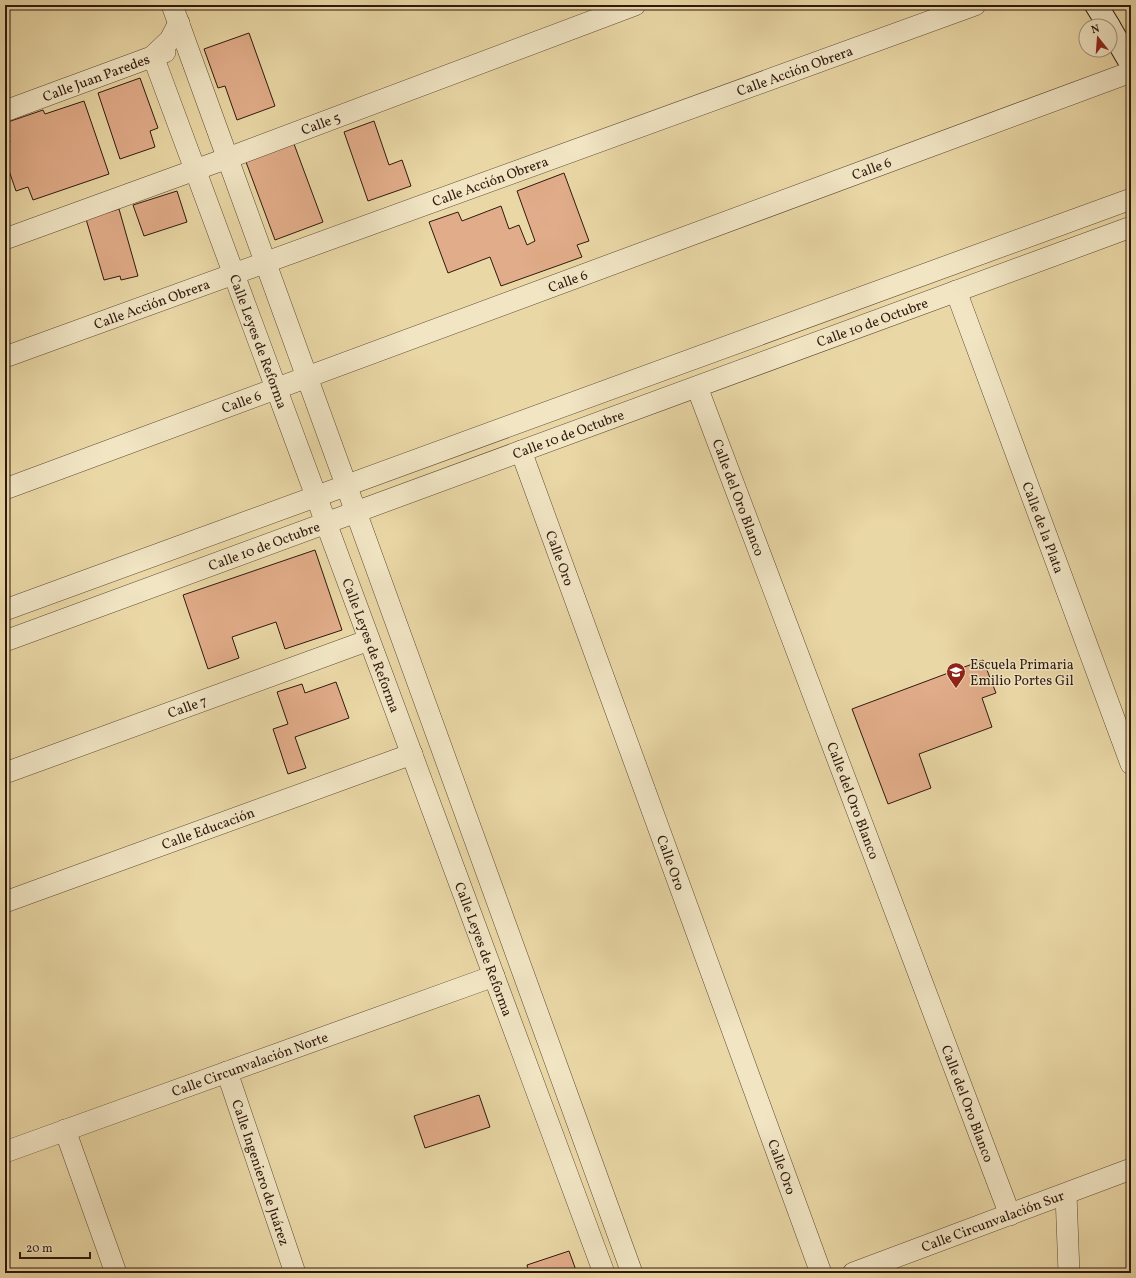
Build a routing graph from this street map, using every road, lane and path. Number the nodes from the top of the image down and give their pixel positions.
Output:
1 (635, 5) edge
2 (975, 5) edge
3 (1096, 5) edge
4 (175, 14) edge
5 (1104, 18) edge
6 (1118, 42) edge
7 (186, 44) junction
8 (153, 56) junction
9 (1131, 64) edge
10 (1131, 72) edge
11 (5, 111) edge
12 (228, 158) junction
13 (195, 170) junction
14 (1131, 199) edge
15 (1131, 227) edge
16 (5, 239) edge
17 (266, 263) junction
18 (234, 274) junction
19 (956, 291) junction
20 (5, 357) edge
21 (307, 377) junction
22 (696, 387) junction
23 (276, 389) junction
24 (521, 451) junction
25 (346, 486) junction
26 (5, 489) edge
27 (316, 497) junction
28 (356, 512) junction
29 (326, 523) junction
30 (5, 610) edge
31 (369, 640) junction
32 (5, 641) edge
33 (412, 754) junction
34 (1131, 764) edge
35 (5, 772) edge
36 (5, 902) edge
37 (494, 976) junction
38 (227, 1072) junction
39 (65, 1130) junction
40 (5, 1152) edge
41 (1131, 1169) edge
42 (1066, 1194) junction
43 (1010, 1215) junction
44 (116, 1273) edge
45 (296, 1273) edge
46 (604, 1273) edge
47 (632, 1273) edge
48 (821, 1273) edge
49 (855, 1273) edge
50 (1070, 1273) edge

1 - 12 street, Calle 5
2 - 17 street, Calle Acción Obrera
3 - 5 street
4 - 7 street, Calle Leyes de Reforma
4 - 8 street, Calle Leyes de Reforma
6 - 9 street
7 - 8 street, Calle Juan Paredes
7 - 12 street, Calle Leyes de Reforma
8 - 11 street, Calle Juan Paredes
8 - 13 street, Calle Leyes de Reforma
10 - 21 street, Calle 6
12 - 13 street, Calle 5
12 - 17 street, Calle Leyes de Reforma
13 - 16 street, Calle 5
13 - 18 street, Calle Leyes de Reforma
14 - 25 street, Calle 10 de Octubre
15 - 19 street, Calle 10 de Octubre
17 - 18 street, Calle Acción Obrera
17 - 21 street, Calle Leyes de Reforma
18 - 20 street, Calle Acción Obrera
18 - 23 street, Calle Leyes de Reforma
19 - 22 street, Calle 10 de Octubre
19 - 34 street, Calle de la Plata
21 - 23 street, Calle 6
21 - 25 street, Calle Leyes de Reforma
22 - 24 street, Calle 10 de Octubre
22 - 43 street, Calle del Oro Blanco
23 - 26 street, Calle 6
23 - 27 street, Calle Leyes de Reforma
24 - 28 street, Calle 10 de Octubre
24 - 48 street, Calle Oro
25 - 27 street, Calle 10 de Octubre
25 - 28 street, Calle Leyes de Reforma
27 - 29 street, Calle Leyes de Reforma
27 - 30 street, Calle 10 de Octubre
28 - 29 street, Calle 10 de Octubre
28 - 47 street, Calle Leyes de Reforma
29 - 31 street, Calle Leyes de Reforma
29 - 32 street, Calle 10 de Octubre
31 - 33 street, Calle Leyes de Reforma
31 - 35 street, Calle 7
33 - 36 street, Calle Educación
33 - 37 street, Calle Leyes de Reforma
37 - 38 street, Calle Circunvalación Norte
37 - 46 street, Calle Leyes de Reforma
38 - 39 street, Calle Circunvalación Norte
38 - 45 street, Calle Ingeniero de Juárez
39 - 40 street, Calle Circunvalación Norte
39 - 44 street
41 - 42 street, Calle Circunvalación Sur
42 - 43 street, Calle Circunvalación Sur
42 - 50 street
43 - 49 street, Calle Circunvalación Sur

